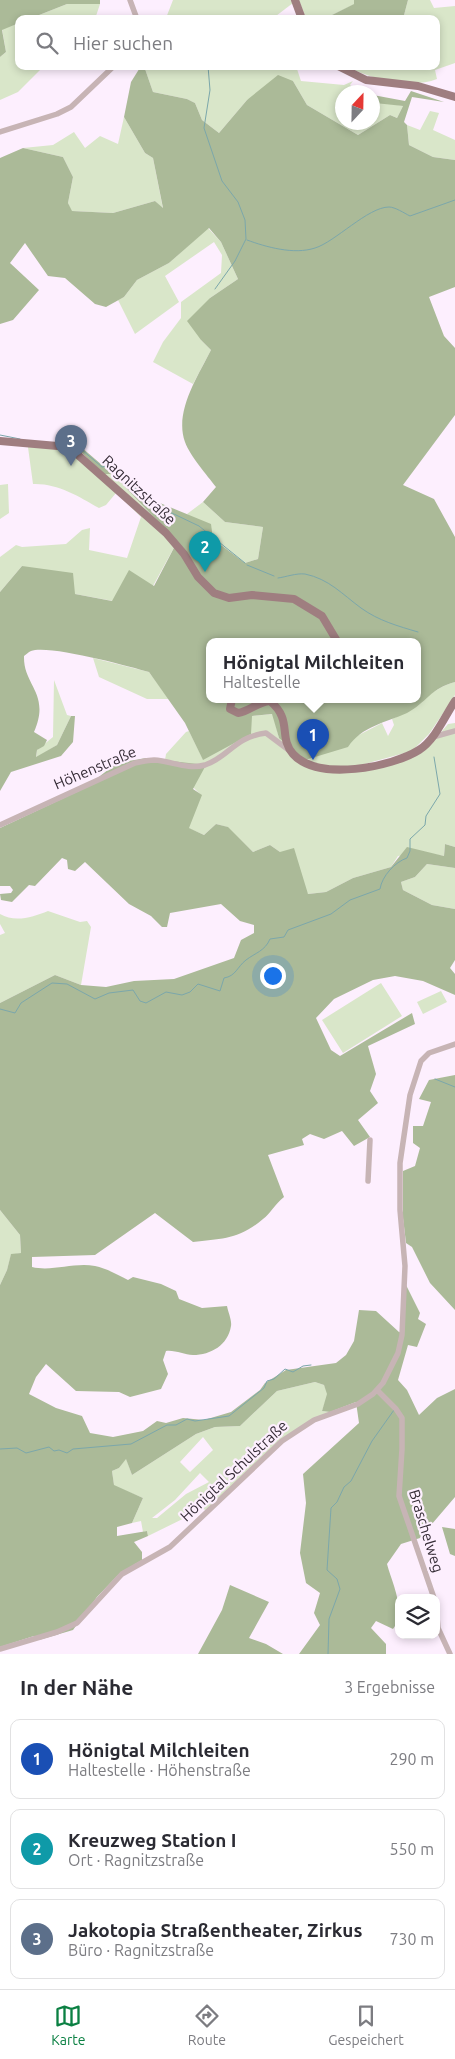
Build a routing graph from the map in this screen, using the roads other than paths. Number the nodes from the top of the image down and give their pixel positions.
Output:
1 (130, 0) edge
2 (295, 0) edge
3 (136, 15) edge
4 (301, 15) edge
5 (110, 70) edge
6 (346, 70) edge
7 (455, 97) edge
8 (0, 132) edge
9 (0, 441) edge
10 (335, 638) edge
11 (455, 701) edge
12 (231, 703) edge
13 (257, 703) edge
14 (272, 703) edge
15 (455, 731) edge
16 (432, 737) junction
17 (292, 753) junction
18 (0, 825) edge
19 (455, 1044) edge
20 (370, 1140) dead end
21 (368, 1181) dead end
22 (377, 1390) junction
23 (433, 1594) edge
24 (440, 1632) edge
25 (0, 1650) edge
26 (450, 1654) edge

1 - 3 street
2 - 4 main road
5 - 8 street
6 - 7 main road
9 - 10 main road, Ragnitzstraße
11 - 16 main road, Höhenstraße
12 - 13 main road
14 - 17 main road
15 - 16 street
16 - 17 main road, Höhenstraße
17 - 18 street, Höhenstraße
19 - 22 street, Hönigtal Schulstraße
20 - 21 street
22 - 23 street, Braschelweg
22 - 25 street, Hönigtal Schulstraße
24 - 26 street

